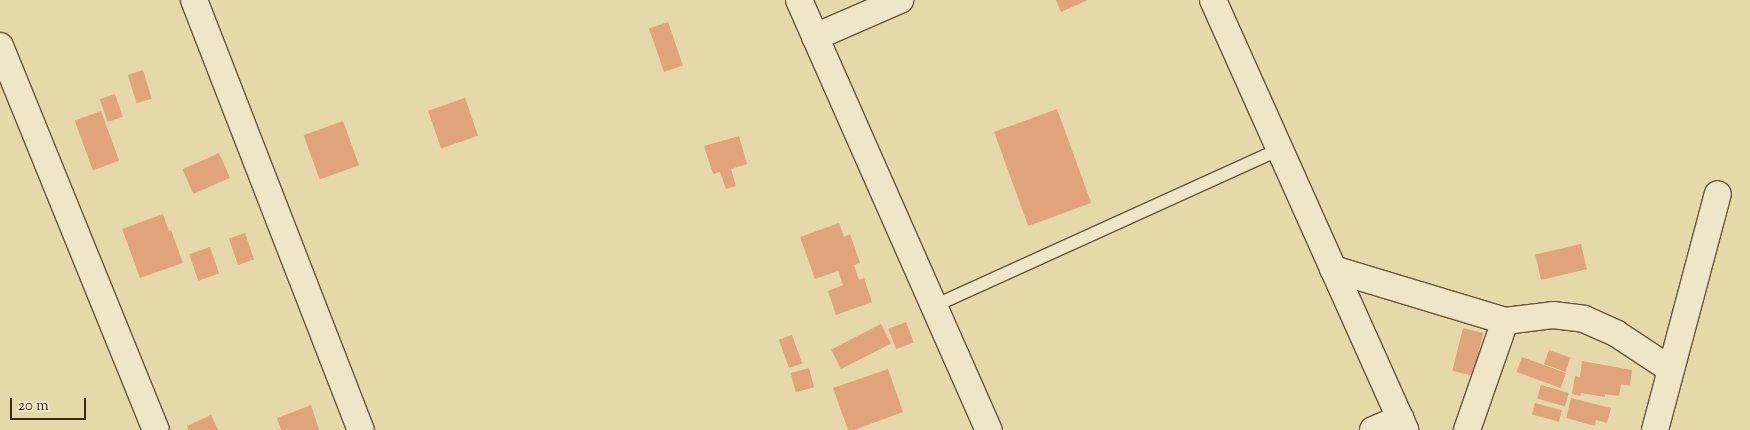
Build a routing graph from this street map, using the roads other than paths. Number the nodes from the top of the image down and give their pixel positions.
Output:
1 (194, 0) edge
2 (798, 0) edge
3 (900, 0) edge
4 (1213, 0) edge
5 (815, 37) junction
6 (0, 46) edge
7 (1280, 149) junction
8 (1718, 194) dead end
9 (1333, 269) junction
10 (934, 306) junction
11 (1505, 321) junction
12 (1670, 369) junction
13 (1403, 424) edge
14 (156, 430) edge
15 (361, 430) edge
16 (989, 430) edge
17 (1373, 430) edge
18 (1467, 430) edge
19 (1655, 430) edge

1 - 15 street
2 - 5 street
3 - 5 street
4 - 7 street
5 - 10 street
6 - 14 street
7 - 9 street
7 - 10 lane
8 - 12 street
9 - 11 street
9 - 13 street
10 - 16 street
11 - 12 street
11 - 18 street
12 - 19 street
13 - 17 street

